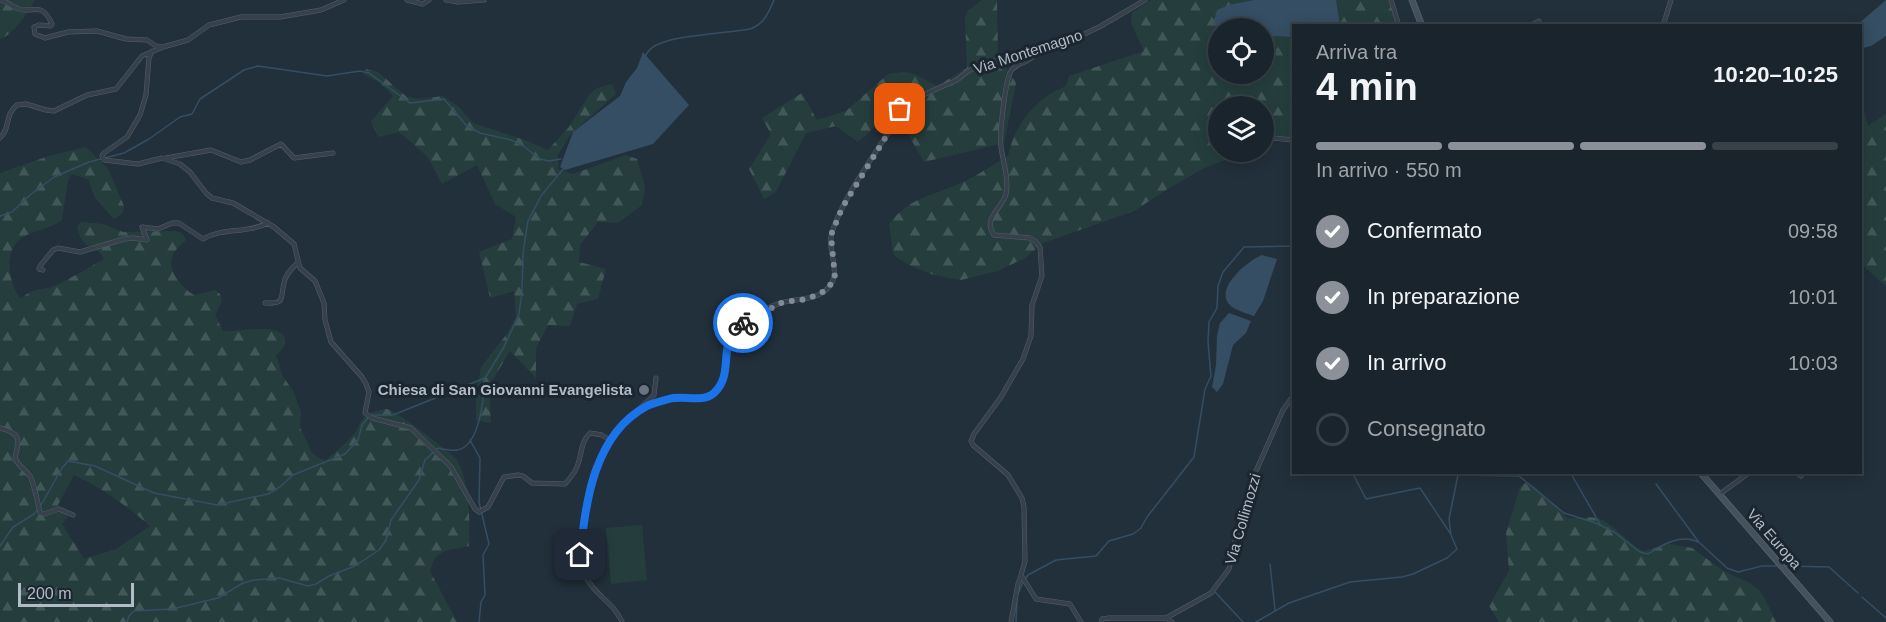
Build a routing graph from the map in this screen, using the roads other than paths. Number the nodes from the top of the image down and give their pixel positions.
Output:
1 (1, 0) edge
2 (344, 0) edge
3 (408, 0) edge
4 (429, 0) edge
5 (446, 0) edge
6 (484, 0) edge
7 (1145, 0) edge
8 (1391, 0) edge
9 (1412, 0) edge
10 (1671, 0) edge
11 (1539, 21) dead end
12 (1398, 24) edge
13 (1421, 24) edge
14 (1534, 24) edge
15 (1664, 24) edge
16 (163, 47) junction
17 (152, 51) junction
18 (1035, 53) junction
19 (0, 138) edge
20 (1274, 138) edge
21 (1292, 140) edge
22 (333, 153) dead end
23 (166, 158) junction
24 (268, 223) junction
25 (298, 262) junction
26 (43, 270) dead end
27 (265, 303) dead end
28 (656, 378) dead end
29 (1292, 397) edge
30 (630, 418) junction
31 (0, 428) edge
32 (610, 440) junction
33 (1702, 474) edge
34 (1747, 474) edge
35 (1798, 474) edge
36 (1801, 476) dead end
37 (1719, 495) junction
38 (73, 515) dead end
39 (1022, 575) junction
40 (1166, 618) junction
41 (1146, 620) edge
42 (622, 622) edge
43 (1011, 622) edge
44 (1081, 622) edge
45 (1101, 622) edge
46 (1172, 622) edge
47 (1830, 622) edge

1 - 16 street
2 - 16 street
3 - 4 street
5 - 6 street
7 - 18 street, Via Montemagno
8 - 12 street
9 - 13 main road
10 - 15 street
11 - 14 street
16 - 17 street
17 - 19 street
17 - 23 street
18 - 30 street, Via Montemagno
18 - 39 street
20 - 21 street
22 - 23 street
23 - 24 street
24 - 25 street
24 - 26 street
25 - 27 street
25 - 32 street
28 - 30 street
29 - 40 street, Via Collimozzi
30 - 32 street, Via Montemagno
31 - 38 street
32 - 42 street, Via Montemagno
33 - 37 main road, Via Europa
34 - 37 street
35 - 36 street
37 - 47 main road, Via Europa
39 - 43 street
39 - 44 street
40 - 41 street
40 - 46 street
41 - 45 street

